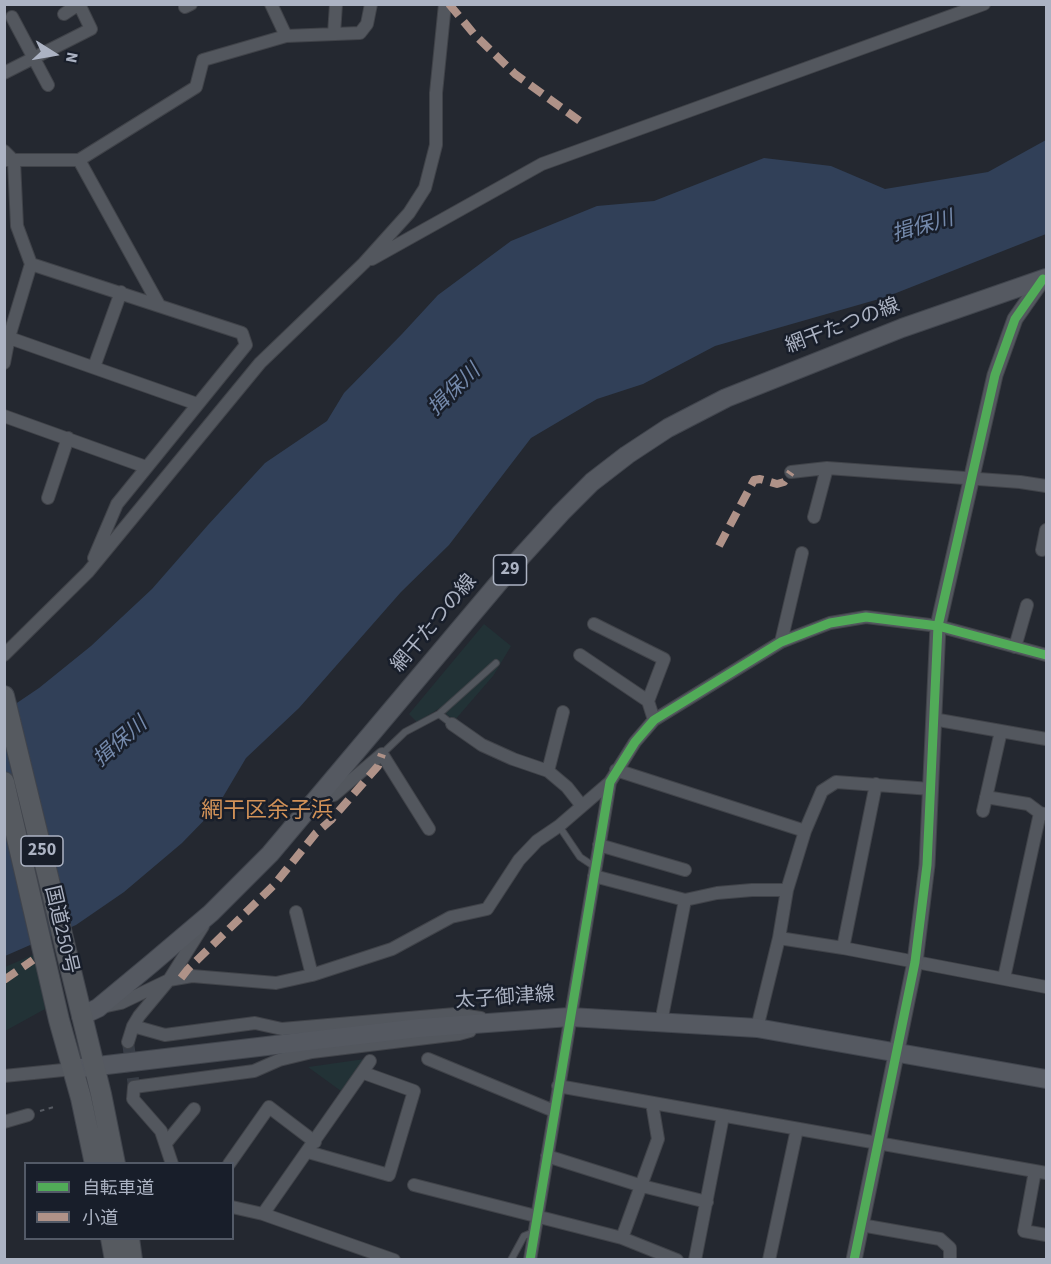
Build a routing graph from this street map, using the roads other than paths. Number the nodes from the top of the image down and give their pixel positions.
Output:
1 (271, 4) edge
2 (336, 4) edge
3 (371, 4) edge
4 (445, 4) edge
5 (984, 4) edge
6 (63, 14) dead end
7 (12, 17) dead end
8 (334, 34) junction
9 (286, 36) junction
10 (35, 56) junction
11 (4, 73) edge
12 (48, 85) dead end
13 (4, 151) edge
14 (79, 160) junction
15 (9, 161) edge
16 (32, 264) junction
17 (364, 264) junction
18 (1045, 278) edge
19 (121, 292) junction
20 (159, 305) junction
21 (7, 336) edge
22 (4, 363) edge
23 (94, 367) junction
24 (197, 404) junction
25 (4, 416) edge
26 (68, 438) junction
27 (146, 467) junction
28 (827, 468) junction
29 (791, 472) dead end
30 (972, 478) junction
31 (1047, 486) edge
32 (48, 498) dead end
33 (814, 517) dead end
34 (1047, 530) edge
35 (1042, 550) dead end
36 (802, 553) dead end
37 (88, 572) junction
38 (1027, 605) dead end
39 (594, 624) dead end
40 (938, 626) junction
41 (781, 642) junction
42 (1015, 646) junction
43 (4, 655) edge
44 (580, 655) dead end
45 (1047, 655) edge
46 (496, 663) dead end
47 (4, 696) edge
48 (648, 701) junction
49 (563, 712) dead end
50 (439, 714) junction
51 (933, 719) junction
52 (654, 720) junction
53 (452, 724) joint
54 (1001, 731) junction
55 (1047, 739) edge
56 (382, 754) junction
57 (616, 770) junction
58 (548, 771) junction
59 (4, 782) edge
60 (610, 782) junction
61 (876, 784) junction
62 (931, 789) junction
63 (986, 797) junction
64 (316, 799) junction
65 (582, 806) junction
66 (983, 811) dead end
67 (1043, 813) edge
68 (559, 826) junction
69 (429, 828) dead end
70 (805, 831) junction
71 (599, 845) junction
72 (685, 870) dead end
73 (595, 872) junction
74 (787, 890) junction
75 (685, 900) junction
76 (296, 912) dead end
77 (211, 913) junction
78 (779, 938) junction
79 (843, 948) junction
80 (915, 963) junction
81 (312, 975) junction
82 (1004, 978) junction
83 (169, 980) junction
84 (1047, 987) edge
85 (86, 1010) junction
86 (570, 1017) junction
87 (503, 1022) junction
88 (661, 1022) junction
89 (133, 1026) junction
90 (757, 1028) junction
91 (128, 1042) tunnel mouth
92 (895, 1052) junction
93 (428, 1059) dead end
94 (370, 1061) dead end
95 (94, 1066) junction
96 (73, 1069) junction
97 (364, 1073) junction
98 (4, 1076) edge
99 (1047, 1079) edge
100 (558, 1086) junction
101 (652, 1102) junction
102 (194, 1109) dead end
103 (554, 1111) junction
104 (28, 1115) road end
105 (723, 1116) junction
106 (4, 1122) edge
107 (797, 1129) junction
108 (166, 1143) junction
109 (877, 1144) junction
110 (311, 1147) junction
111 (547, 1156) junction
112 (95, 1162) edge
113 (115, 1162) edge
114 (171, 1162) edge
115 (230, 1162) edge
116 (1041, 1172) edge
117 (414, 1185) dead end
118 (642, 1186) junction
119 (706, 1202) junction
120 (234, 1207) edge
121 (263, 1214) junction
122 (537, 1216) junction
123 (861, 1225) junction
124 (534, 1232) junction
125 (1047, 1235) edge
126 (622, 1238) junction
127 (111, 1240) edge
128 (129, 1240) edge
129 (115, 1260) edge
130 (132, 1260) edge
131 (394, 1260) edge
132 (511, 1260) edge
133 (530, 1260) edge
134 (677, 1260) edge
135 (695, 1260) edge
136 (770, 1260) edge
137 (854, 1260) edge
138 (950, 1260) edge

1 - 9 street
2 - 8 street
3 - 8 street
4 - 17 street
5 - 17 street
6 - 10 street
7 - 10 street
8 - 9 street
9 - 14 street
10 - 11 street
10 - 12 street
13 - 15 street
14 - 15 street
14 - 20 street
15 - 16 street
16 - 19 street
16 - 21 street
17 - 37 street
18 - 30 street
18 - 64 main road, 網干たつの線 / 29
19 - 20 street
19 - 23 street
20 - 24 street
21 - 22 street
21 - 23 street
23 - 24 street
24 - 27 street
25 - 26 street
26 - 27 street
26 - 32 street
27 - 37 street
28 - 29 street
28 - 30 street
28 - 33 street
30 - 31 street
30 - 40 street
34 - 35 street
36 - 41 street
37 - 43 street
38 - 42 street
39 - 48 street
40 - 41 street
40 - 42 street
40 - 51 street
41 - 52 street
42 - 45 street
44 - 48 street
46 - 50 lane
47 - 85 highway, 国道250号 / 250
48 - 52 street
49 - 58 street
50 - 53 lane
50 - 56 lane
51 - 54 street
51 - 62 street
52 - 57 street
53 - 58 street
54 - 55 street
54 - 63 street
56 - 64 street
56 - 69 street
57 - 60 street
57 - 70 street
58 - 65 street
59 - 96 highway, 国道250号 / 250
60 - 65 street
60 - 71 street
61 - 62 street
61 - 70 street
61 - 79 street
62 - 80 street
63 - 66 street
63 - 67 street
64 - 77 main road, 網干たつの線 / 29
65 - 68 street
67 - 82 street
68 - 73 lane
68 - 81 street
70 - 74 street
71 - 72 street
71 - 73 street
73 - 75 street
73 - 86 street
74 - 75 street
74 - 78 street
75 - 88 street
76 - 81 street
77 - 83 street
77 - 85 main road, 網干たつの線 / 29
78 - 79 street
78 - 90 street
79 - 80 street
80 - 82 street
80 - 92 street
81 - 83 street
82 - 84 street
83 - 85 street
83 - 89 street
85 - 95 highway, 国道250号 / 250
86 - 87 main road, 太子御津線
86 - 88 main road, 太子御津線
86 - 100 street
87 - 89 street
87 - 95 main road, 太子御津線
87 - 108 street
88 - 90 main road, 太子御津線
89 - 91 street
90 - 92 main road, 太子御津線
92 - 99 main road, 太子御津線
92 - 109 street
93 - 103 street
94 - 97 street
95 - 96 main road, 太子御津線
95 - 113 highway, 国道250号 / 250
96 - 98 street
96 - 112 highway, 国道250号 / 250
97 - 110 street
97 - 110 street
100 - 101 street
100 - 103 street
101 - 105 street
101 - 118 street
102 - 108 street
103 - 111 street
104 - 106 street
105 - 107 street
105 - 119 street
107 - 109 street
107 - 136 street
108 - 114 street
109 - 116 street
109 - 123 street
110 - 115 street
110 - 121 street
111 - 118 street
111 - 122 street
116 - 125 street
117 - 122 street
118 - 119 street
118 - 126 street
119 - 135 street
120 - 121 street
121 - 131 street
122 - 124 street
122 - 126 street
123 - 137 street
123 - 138 street
124 - 132 lane
124 - 133 street
126 - 134 street
127 - 129 highway
128 - 130 highway

